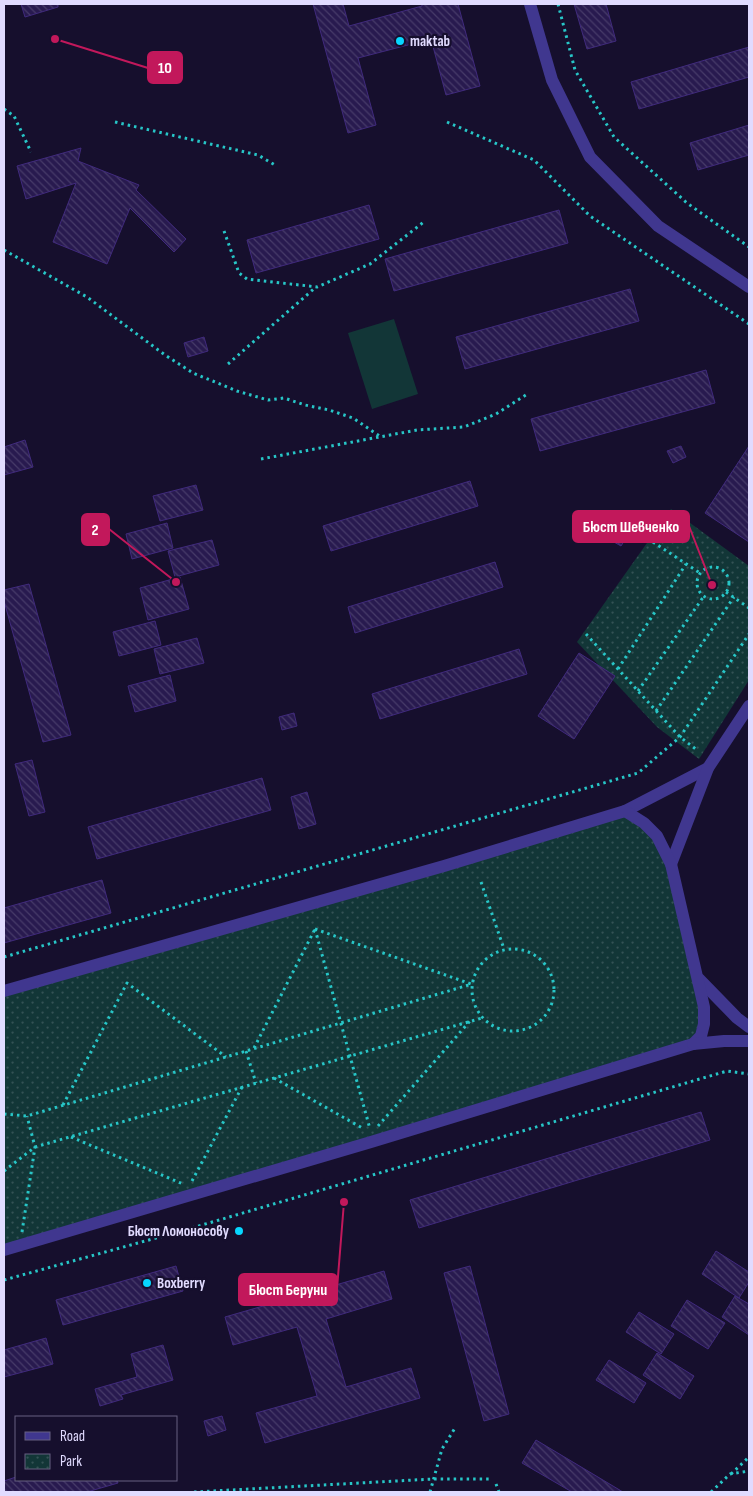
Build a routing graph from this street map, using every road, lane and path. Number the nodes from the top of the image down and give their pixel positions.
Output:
1 (530, 4) edge
2 (558, 4) edge
3 (4, 110) edge
4 (115, 122) dead end
5 (447, 122) dead end
6 (32, 152) dead end
7 (275, 165) dead end
8 (425, 220) dead end
9 (224, 231) dead end
10 (749, 247) edge
11 (4, 250) edge
12 (317, 287) junction
13 (749, 287) edge
14 (749, 324) edge
15 (228, 364) dead end
16 (529, 394) dead end
17 (381, 437) junction
18 (261, 459) dead end
19 (653, 542) dead end
20 (686, 564) junction
21 (700, 573) junction
22 (726, 592) junction
23 (704, 596) junction
24 (734, 597) junction
25 (749, 608) edge
26 (586, 634) dead end
27 (749, 634) edge
28 (618, 668) junction
29 (638, 691) junction
30 (749, 706) edge
31 (656, 711) junction
32 (680, 737) junction
33 (698, 750) dead end
34 (708, 768) junction
35 (625, 811) junction
36 (670, 864) junction
37 (481, 882) dead end
38 (315, 929) junction
39 (504, 949) junction
40 (4, 957) edge
41 (699, 978) junction
42 (472, 984) junction
43 (4, 990) edge
44 (482, 1018) junction
45 (470, 1021) junction
46 (341, 1023) junction
47 (749, 1027) edge
48 (749, 1041) edge
49 (693, 1044) junction
50 (254, 1049) junction
51 (246, 1051) junction
52 (350, 1056) junction
53 (226, 1057) junction
54 (749, 1074) edge
55 (273, 1078) junction
56 (256, 1083) junction
57 (242, 1087) junction
58 (62, 1105) junction
59 (4, 1114) edge
60 (27, 1116) junction
61 (372, 1133) junction
62 (70, 1137) junction
63 (35, 1147) junction
64 (4, 1171) edge
65 (22, 1235) dead end
66 (4, 1250) edge
67 (4, 1280) edge
68 (455, 1428) dead end
69 (749, 1457) edge
70 (749, 1471) edge
71 (730, 1474) junction
72 (492, 1479) dead end
73 (433, 1480) junction
74 (496, 1484) dead end
75 (277, 1488) junction
76 (194, 1492) edge
77 (282, 1492) edge
78 (430, 1492) edge
79 (499, 1492) edge
80 (711, 1492) edge

1 - 13 street
2 - 10 path
3 - 6 path
4 - 7 path
5 - 14 path
8 - 12 path
9 - 12 path
11 - 17 path
12 - 15 path
16 - 17 path
17 - 18 path
19 - 20 path
20 - 21 path
20 - 28 path
21 - 22 path
21 - 23 path
22 - 23 path
22 - 24 path
23 - 29 path
24 - 25 path
24 - 31 path
26 - 28 path
27 - 32 path
28 - 29 path
29 - 31 path
30 - 34 street
31 - 32 path
32 - 33 path
32 - 40 path
34 - 35 street
34 - 36 street
35 - 36 street
35 - 43 street
36 - 41 street
37 - 39 path
38 - 42 path
38 - 46 path
38 - 50 path
39 - 42 path
39 - 44 path
41 - 47 street
41 - 49 street
42 - 44 path
42 - 46 path
44 - 45 path
45 - 52 path
45 - 61 path
46 - 50 path
46 - 52 path
48 - 49 street
49 - 66 street
50 - 51 path
51 - 53 path
51 - 56 path
52 - 55 path
52 - 61 path
53 - 58 path
53 - 58 path
54 - 67 path
55 - 56 path
55 - 61 path
56 - 57 path
57 - 62 path
57 - 62 path
58 - 60 path
59 - 60 path
60 - 63 path
62 - 63 path
63 - 64 path
63 - 65 path
68 - 73 path
69 - 71 path
70 - 71 path
71 - 80 path
72 - 73 path
73 - 75 path
73 - 78 path
74 - 79 path
75 - 76 path
75 - 77 path

